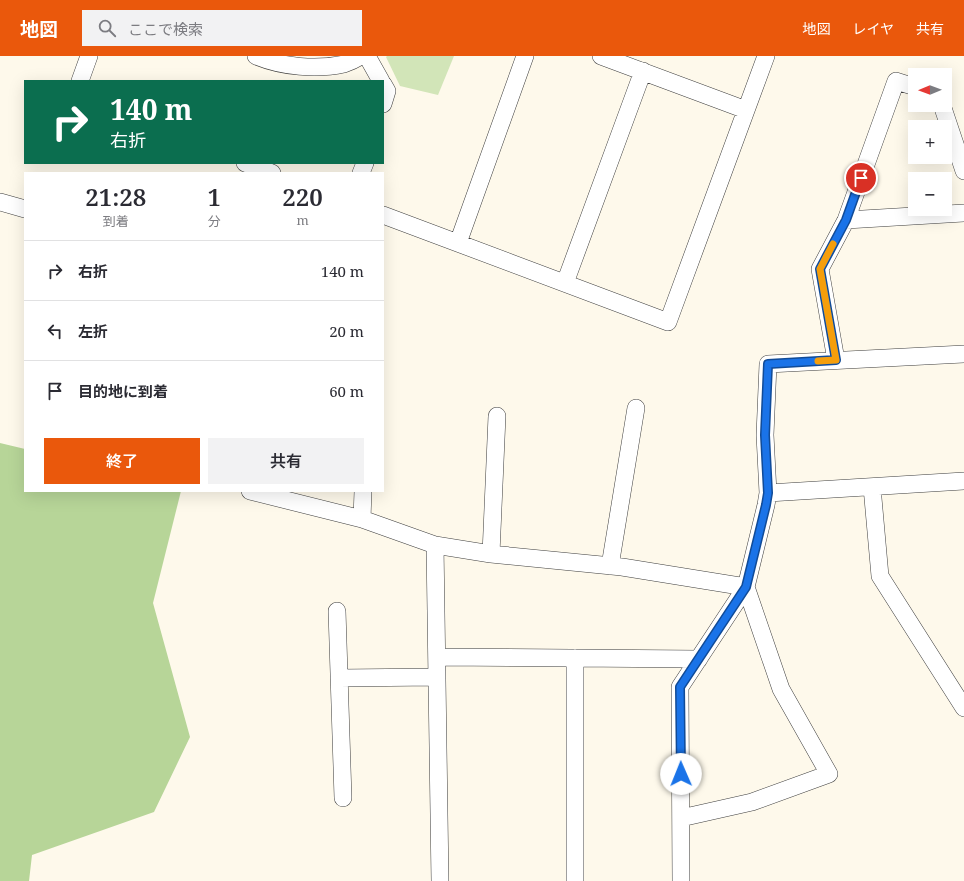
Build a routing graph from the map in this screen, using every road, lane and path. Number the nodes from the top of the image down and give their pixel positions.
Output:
1 (89, 56) edge
2 (256, 56) edge
3 (362, 56) edge
4 (367, 56) edge
5 (525, 56) edge
6 (601, 56) edge
7 (766, 56) edge
8 (643, 71) junction
9 (80, 80) edge
10 (380, 80) edge
11 (908, 84) edge
12 (384, 86) edge
13 (384, 101) edge
14 (746, 110) junction
15 (944, 112) edge
16 (249, 164) edge
17 (964, 171) edge
18 (269, 172) edge
19 (0, 202) edge
20 (24, 209) edge
21 (964, 213) edge
22 (384, 215) edge
23 (846, 220) junction
24 (458, 243) junction
25 (565, 283) junction
26 (964, 354) edge
27 (836, 360) junction
28 (636, 408) dead end
29 (497, 416) dead end
30 (964, 481) edge
31 (872, 487) junction
32 (254, 492) edge
33 (363, 492) edge
34 (768, 493) junction
35 (362, 519) junction
36 (435, 545) junction
37 (491, 554) junction
38 (610, 566) junction
39 (746, 587) junction
40 (337, 611) dead end
41 (436, 657) junction
42 (575, 658) junction
43 (699, 659) junction
44 (437, 677) junction
45 (339, 678) junction
46 (964, 708) edge
47 (343, 798) dead end
48 (681, 818) junction
49 (440, 881) edge
50 (575, 881) edge
51 (682, 881) edge

1 - 9 street
2 - 3 street
4 - 10 street
5 - 24 street
6 - 8 street
7 - 14 street
8 - 14 street
8 - 25 street
11 - 23 street
12 - 13 street
14 - 25 street
15 - 17 street
16 - 18 street
19 - 20 street
21 - 23 street
22 - 24 street
23 - 27 street
24 - 25 street
26 - 27 street
27 - 34 street
28 - 38 street
29 - 37 street
30 - 31 street
31 - 34 street
31 - 46 street
32 - 35 street
33 - 35 street
34 - 39 street
35 - 36 street
36 - 37 street
36 - 41 street
37 - 38 street
38 - 39 street
39 - 43 street
39 - 48 street
40 - 45 street
41 - 42 street
41 - 44 street
42 - 43 street
42 - 50 street
43 - 48 street
44 - 45 street
44 - 49 street
45 - 47 street
48 - 51 street

